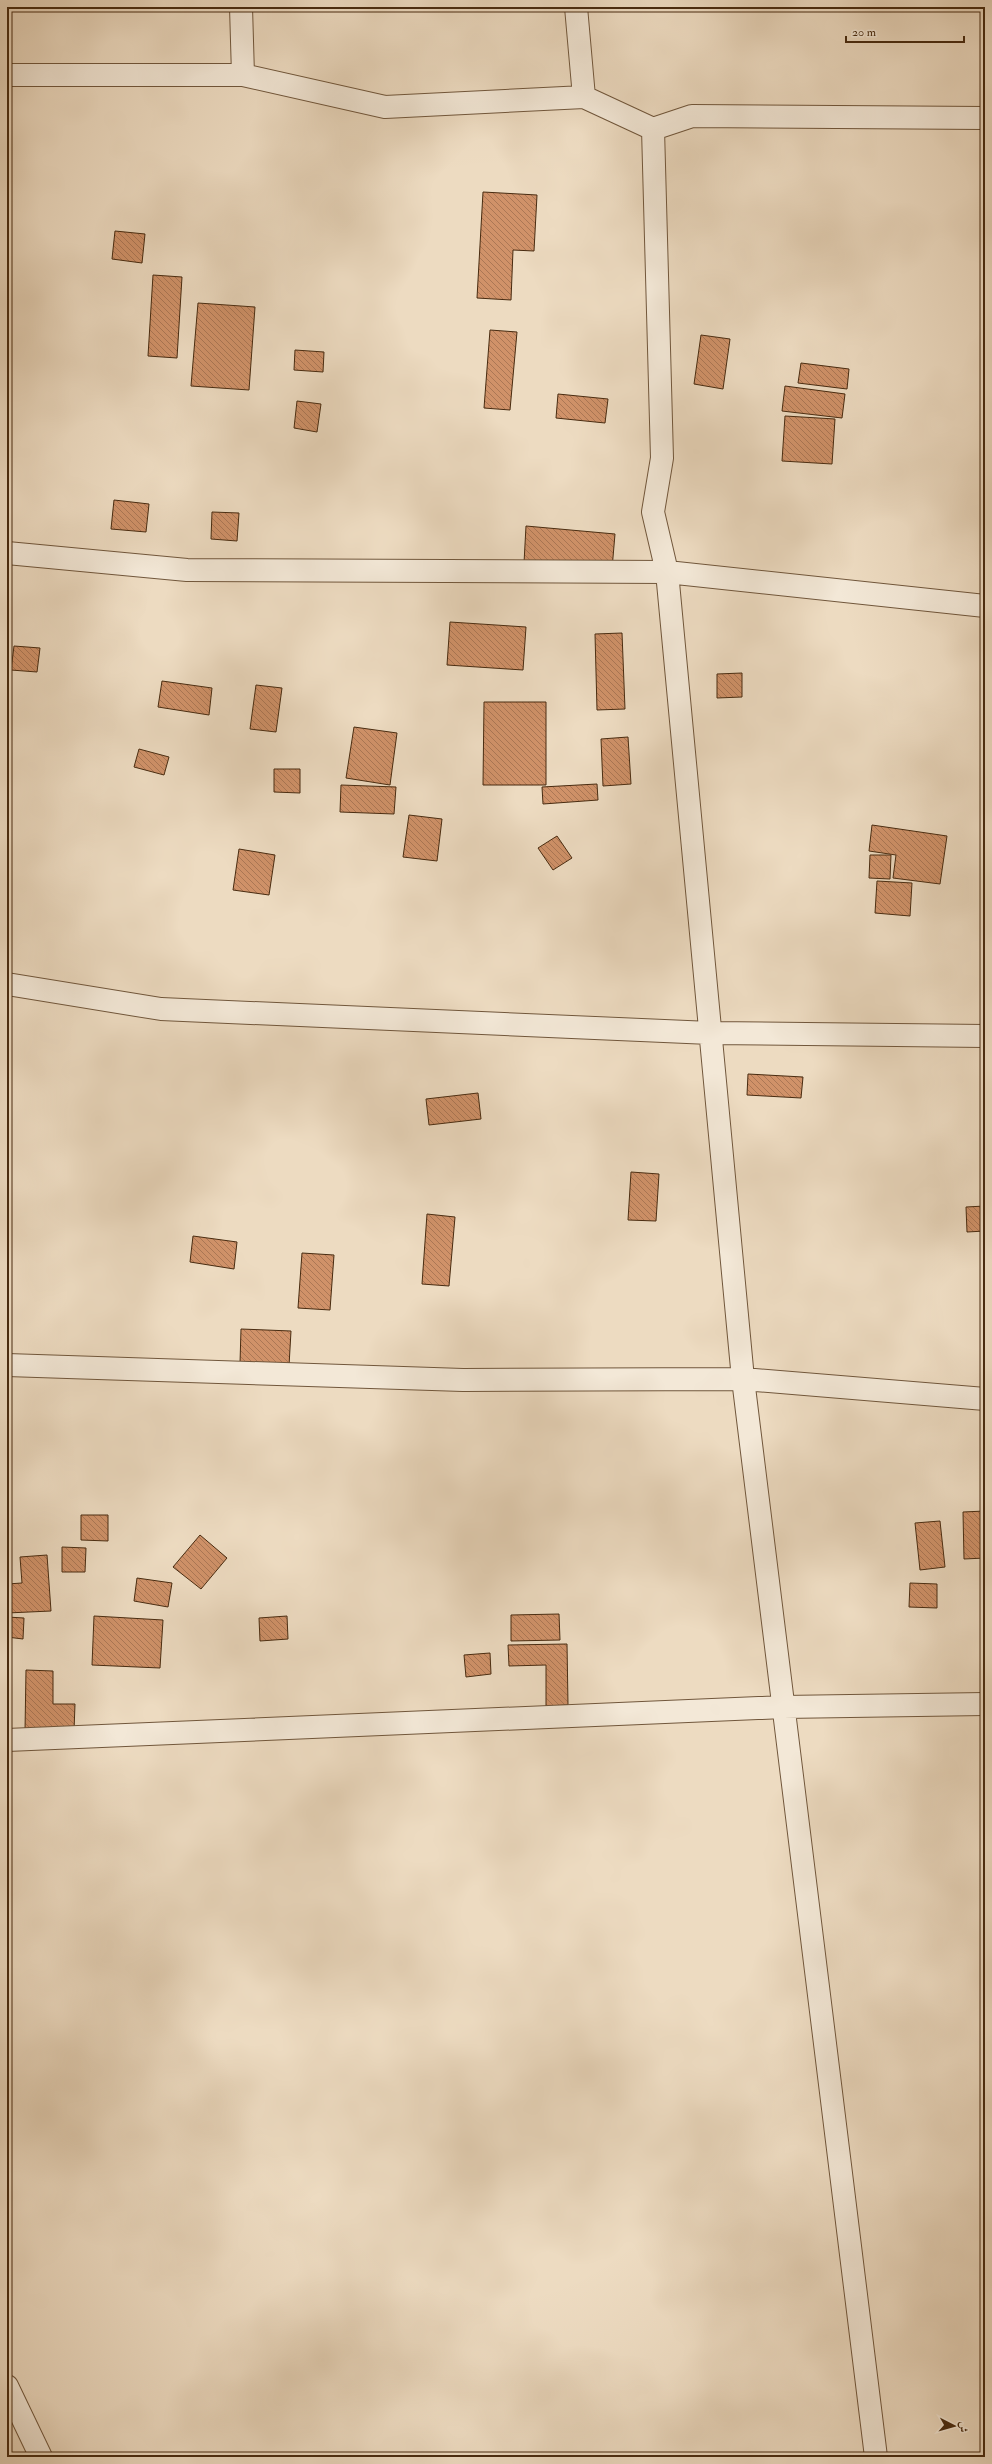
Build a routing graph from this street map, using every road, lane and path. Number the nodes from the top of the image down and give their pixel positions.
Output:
1 (242, 7) edge
2 (576, 7) edge
3 (7, 75) edge
4 (243, 75) junction
5 (584, 97) junction
6 (985, 118) edge
7 (653, 129) junction
8 (7, 553) edge
9 (667, 572) junction
10 (985, 606) edge
11 (7, 984) edge
12 (710, 1033) junction
13 (985, 1036) edge
14 (7, 1365) edge
15 (743, 1378) junction
16 (985, 1399) edge
17 (985, 1704) edge
18 (783, 1707) junction
19 (7, 1740) edge
20 (7, 2386) edge
21 (41, 2457) edge
22 (876, 2457) edge

1 - 4 street
2 - 5 street
3 - 4 street
4 - 5 street
5 - 7 street
6 - 7 street
7 - 9 street
8 - 9 street
9 - 10 street
9 - 12 street
11 - 12 street
12 - 13 street
12 - 15 street
14 - 15 street
15 - 16 street
15 - 18 street
17 - 18 street
18 - 19 street
18 - 22 street
20 - 21 street

